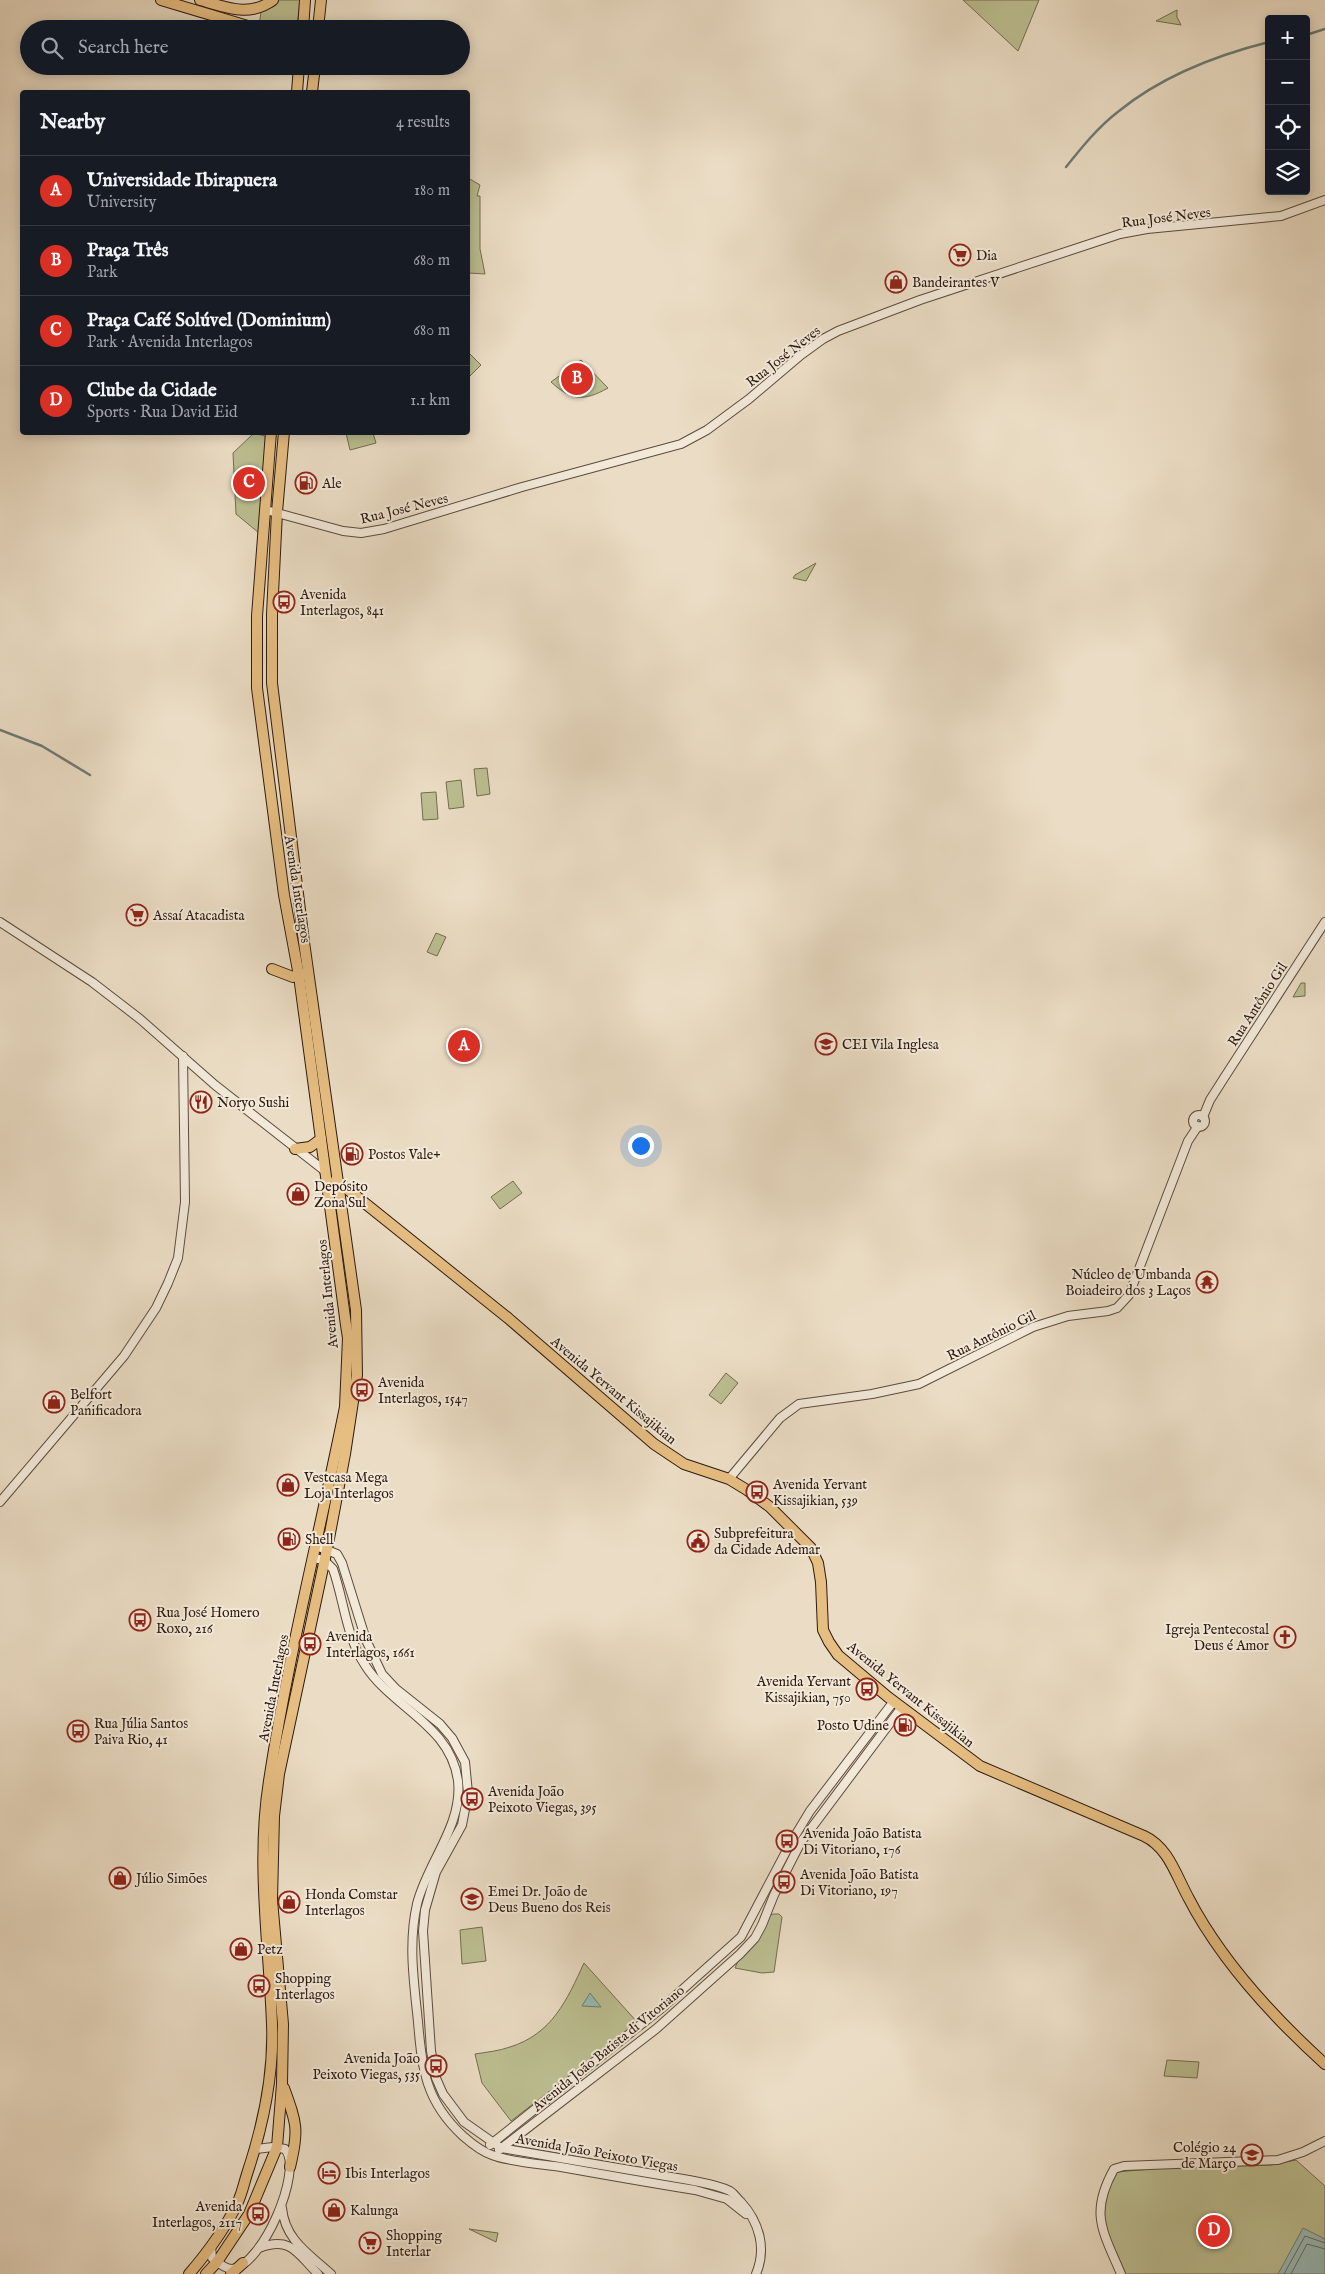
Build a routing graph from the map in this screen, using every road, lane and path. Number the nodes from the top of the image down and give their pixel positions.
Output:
1 (161, 0) edge
2 (200, 0) edge
3 (273, 0) edge
4 (305, 0) edge
5 (321, 0) edge
6 (258, 9) junction
7 (230, 20) edge
8 (257, 20) edge
9 (304, 20) edge
10 (319, 20) edge
11 (299, 75) edge
12 (314, 75) edge
13 (297, 90) edge
14 (312, 90) edge
15 (1325, 200) edge
16 (271, 435) edge
17 (284, 435) edge
18 (266, 510) junction
19 (277, 512) junction
20 (0, 922) edge
21 (1325, 922) edge
22 (308, 968) junction
23 (272, 969) dead end
24 (299, 976) junction
25 (183, 1056) junction
26 (321, 1139) junction
27 (295, 1149) junction
28 (325, 1171) junction
29 (338, 1182) junction
30 (729, 1479) junction
31 (0, 1502) edge
32 (322, 1547) junction
33 (313, 1558) junction
34 (324, 1560) junction
35 (898, 1704) junction
36 (1325, 2064) edge
37 (282, 2084) junction
38 (1325, 2141) edge
39 (493, 2143) junction
40 (278, 2147) junction
41 (501, 2148) junction
42 (256, 2149) junction
43 (484, 2150) junction
44 (492, 2155) junction
45 (290, 2167) junction
46 (282, 2204) junction
47 (760, 2236) junction
48 (211, 2246) junction
49 (259, 2248) junction
50 (216, 2262) junction
51 (243, 2263) junction
52 (189, 2274) edge
53 (206, 2274) edge
54 (232, 2274) edge
55 (318, 2274) edge
56 (331, 2274) edge
57 (756, 2274) edge
58 (1121, 2274) edge

1 - 7 main road
2 - 6 main road
3 - 6 main road
4 - 9 main road
5 - 10 main road
6 - 8 main road
11 - 13 main road
12 - 14 main road
15 - 19 street, Rua José Neves
16 - 18 main road, Avenida Interlagos
17 - 19 main road, Avenida Interlagos
18 - 19 street, Rua José Neves
18 - 24 main road, Avenida Interlagos
19 - 22 main road, Avenida Interlagos
20 - 25 street
21 - 30 street, Rua Antônio Gil
22 - 24 main road
22 - 29 main road, Avenida Interlagos
23 - 24 main road
24 - 26 main road, Avenida Interlagos
25 - 27 street
25 - 31 street
26 - 27 main road
26 - 28 main road, Avenida Interlagos
27 - 28 street
28 - 29 main road, Avenida Yervant Kissajikian
28 - 32 main road, Avenida Interlagos
29 - 30 main road, Avenida Yervant Kissajikian
29 - 32 main road, Avenida Interlagos
30 - 35 main road, Avenida Yervant Kissajikian
32 - 33 main road, Avenida Interlagos
32 - 34 main road, Avenida Interlagos
32 - 39 street, Avenida João Peixoto Viegas
33 - 34 street
33 - 42 main road, Avenida Interlagos
34 - 37 main road, Avenida Interlagos
34 - 43 street, Avenida João Peixoto Viegas
35 - 36 main road, Avenida Yervant Kissajikian
35 - 39 street, Avenida João Batista di Vitoriano
35 - 41 street, Avenida João Batista di Vitoriano
37 - 40 main road, Avenida Interlagos
37 - 45 main road
38 - 58 street
39 - 41 street, Avenida João Peixoto Viegas
39 - 43 street, Avenida João Batista di Vitoriano
40 - 42 street
40 - 45 street
40 - 50 main road, Avenida Interlagos
41 - 44 street, Avenida João Batista di Vitoriano
41 - 47 street, Avenida João Peixoto Viegas
42 - 48 main road, Avenida Interlagos
43 - 44 street, Avenida João Peixoto Viegas
44 - 47 street, Avenida João Peixoto Viegas
45 - 46 street
46 - 49 street
46 - 56 street
47 - 57 street, Avenida João Peixoto Viegas
48 - 50 street
48 - 52 main road, Avenida Interlagos
49 - 51 street
49 - 55 street
50 - 51 street
50 - 53 main road, Avenida Interlagos
51 - 54 main road

